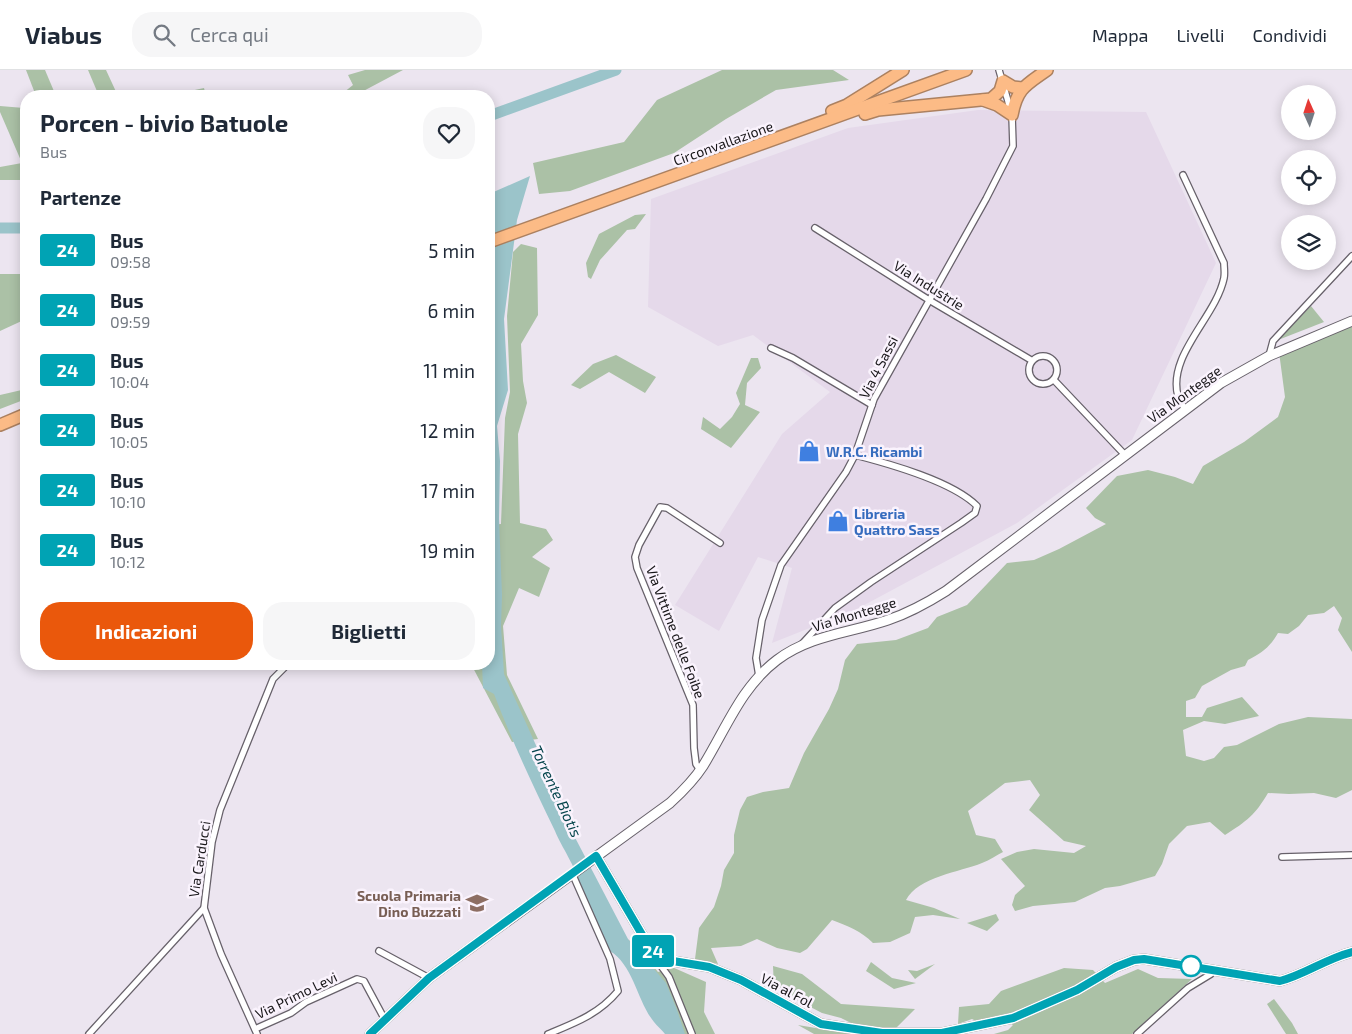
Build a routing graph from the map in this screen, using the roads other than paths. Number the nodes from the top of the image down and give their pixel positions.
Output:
1 (904, 70) edge
2 (966, 70) edge
3 (1047, 70) edge
4 (1001, 76) edge
5 (1022, 88) junction
6 (983, 100) junction
7 (1012, 115) junction
8 (794, 133) junction
9 (1183, 175) dead end
10 (816, 228) dead end
11 (495, 240) edge
12 (1352, 256) edge
13 (929, 300) junction
14 (1352, 321) edge
15 (771, 348) dead end
16 (1269, 356) junction
17 (1031, 360) junction
18 (1054, 380) junction
19 (872, 405) junction
20 (1185, 410) junction
21 (20, 417) edge
22 (0, 425) edge
23 (855, 455) junction
24 (1125, 455) junction
25 (720, 543) dead end
26 (800, 646) junction
27 (282, 670) edge
28 (759, 676) junction
29 (700, 770) junction
30 (596, 856) junction
31 (1352, 856) edge
32 (1282, 857) dead end
33 (578, 869) junction
34 (204, 908) junction
35 (379, 952) dead end
36 (1352, 952) edge
37 (660, 957) junction
38 (1211, 970) junction
39 (429, 978) junction
40 (385, 1020) junction
41 (379, 1030) edge
42 (256, 1032) edge
43 (89, 1034) edge
44 (370, 1034) edge
45 (548, 1034) edge
46 (692, 1034) edge
47 (1137, 1034) edge

1 - 8 highway
2 - 8 highway, Circonvallazione
3 - 5 highway
4 - 5 highway
4 - 6 highway
4 - 7 street, Via 4 Sassi
5 - 7 highway
6 - 7 highway
6 - 8 highway
7 - 13 street, Via 4 Sassi
8 - 11 highway, Circonvallazione
9 - 20 street
10 - 13 street, Via Industrie
12 - 16 street
13 - 17 street, Via Industrie
13 - 19 street, Via 4 Sassi
14 - 16 street, Via Montegge
15 - 19 street
16 - 20 street, Via Montegge
17 - 18 street
17 - 18 street, Via Industrie
18 - 24 street
19 - 23 street, Via 4 Sassi
20 - 24 street, Via Montegge
21 - 22 highway
23 - 26 street
23 - 28 street, Via 4 Sassi
24 - 26 street, Via Montegge
25 - 29 street, Via Vittime delle Foibe
26 - 28 street, Via Montegge
27 - 34 street, Via Carducci
28 - 29 street, Via Montegge
29 - 30 street, Via Montegge
30 - 33 street, Via Montegge
30 - 37 street
31 - 32 street
33 - 39 street, Via Montegge
33 - 45 street
34 - 42 street, Via Carducci
34 - 43 street
35 - 39 street
36 - 38 street, Via al Fol
37 - 38 street, Via al Fol
37 - 46 street
38 - 47 street
39 - 40 street, Via Montegge
40 - 41 street, Via Montegge
40 - 42 street, Via Primo Levi
41 - 44 street, Via Montegge

